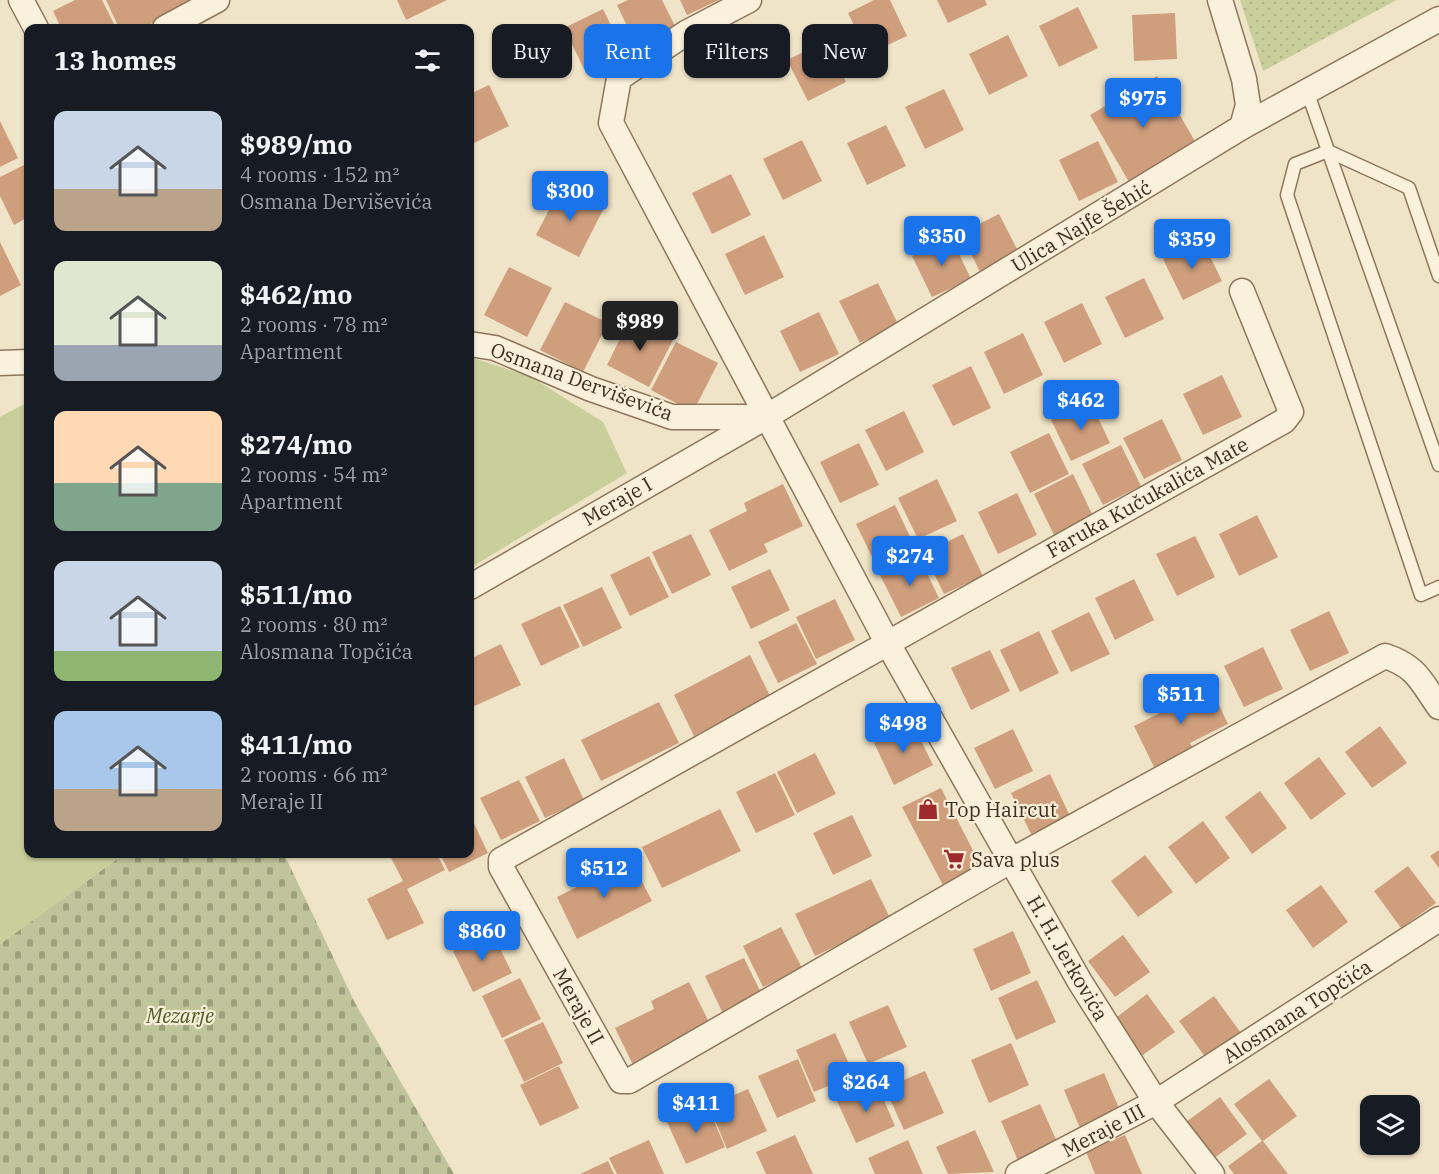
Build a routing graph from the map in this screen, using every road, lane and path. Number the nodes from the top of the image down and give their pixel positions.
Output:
1 (21, 0) edge
2 (217, 0) edge
3 (749, 0) edge
4 (1220, 0) edge
5 (1439, 19) edge
6 (34, 24) edge
7 (172, 24) edge
8 (1307, 91) junction
9 (1242, 127) junction
10 (1328, 151) junction
11 (1439, 276) edge
12 (1242, 291) dead end
13 (474, 345) edge
14 (0, 363) edge
15 (24, 363) edge
16 (766, 417) junction
17 (1439, 465) edge
18 (474, 585) edge
19 (1439, 587) edge
20 (887, 642) junction
21 (1439, 707) edge
22 (1012, 860) junction
23 (1439, 919) edge
24 (1156, 1102) junction
25 (1018, 1174) edge
26 (1212, 1174) edge

1 - 6 street
2 - 7 street
3 - 16 street, H. H. Jerkovića
4 - 9 street
5 - 8 street, Ulica Najfe Šehić
8 - 9 street, Ulica Najfe Šehić
8 - 10 lane
9 - 16 street, Ulica Najfe Šehić
10 - 11 lane
10 - 17 lane
10 - 19 lane
12 - 20 street, Faruka Kučukalića Mate
13 - 16 street, Osmana Derviševića
14 - 15 street
16 - 18 street, Meraje I
16 - 20 street, H. H. Jerkovića
20 - 22 street, H. H. Jerkovića
20 - 22 street, Meraje II
21 - 22 street
22 - 24 street, H. H. Jerkovića
23 - 24 street, Alosmana Topčića
24 - 25 street, Meraje III
24 - 26 street, H. H. Jerkovića

